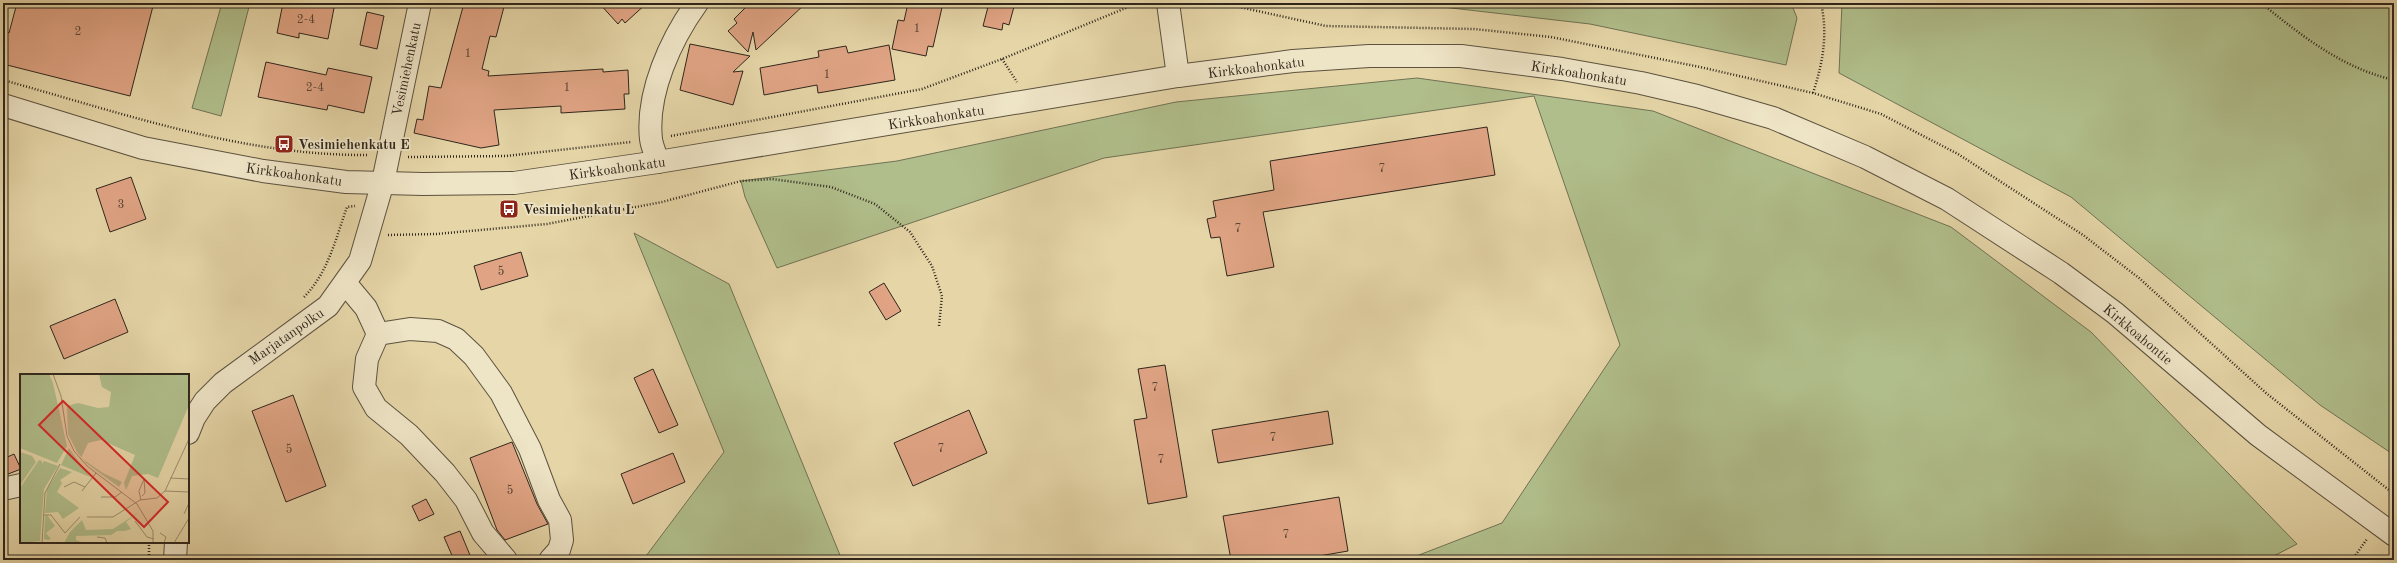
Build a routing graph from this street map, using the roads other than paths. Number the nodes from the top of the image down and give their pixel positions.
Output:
1 (420, 3) edge
2 (697, 3) edge
3 (1168, 3) edge
4 (1178, 76) junction
5 (3, 105) edge
6 (1865, 157) joint
7 (658, 162) junction
8 (383, 182) junction
9 (346, 284) junction
10 (378, 334) junction
11 (189, 430) edge
12 (20, 485) edge
13 (3, 489) edge
14 (2386, 530) edge
15 (176, 543) edge
16 (175, 560) edge
17 (506, 560) edge
18 (550, 560) edge

1 - 8 street, Vesimiehenkatu
2 - 7 street
3 - 4 street
4 - 6 street, Kirkkoahonkatu
4 - 7 street, Kirkkoahonkatu
5 - 8 street, Kirkkoahonkatu
6 - 14 street, Kirkkoahontie
7 - 8 street, Kirkkoahonkatu
8 - 9 street, Marjatanpolku
9 - 10 street
9 - 11 street, Marjatanpolku
10 - 17 street
10 - 18 street
12 - 13 street
15 - 16 street

